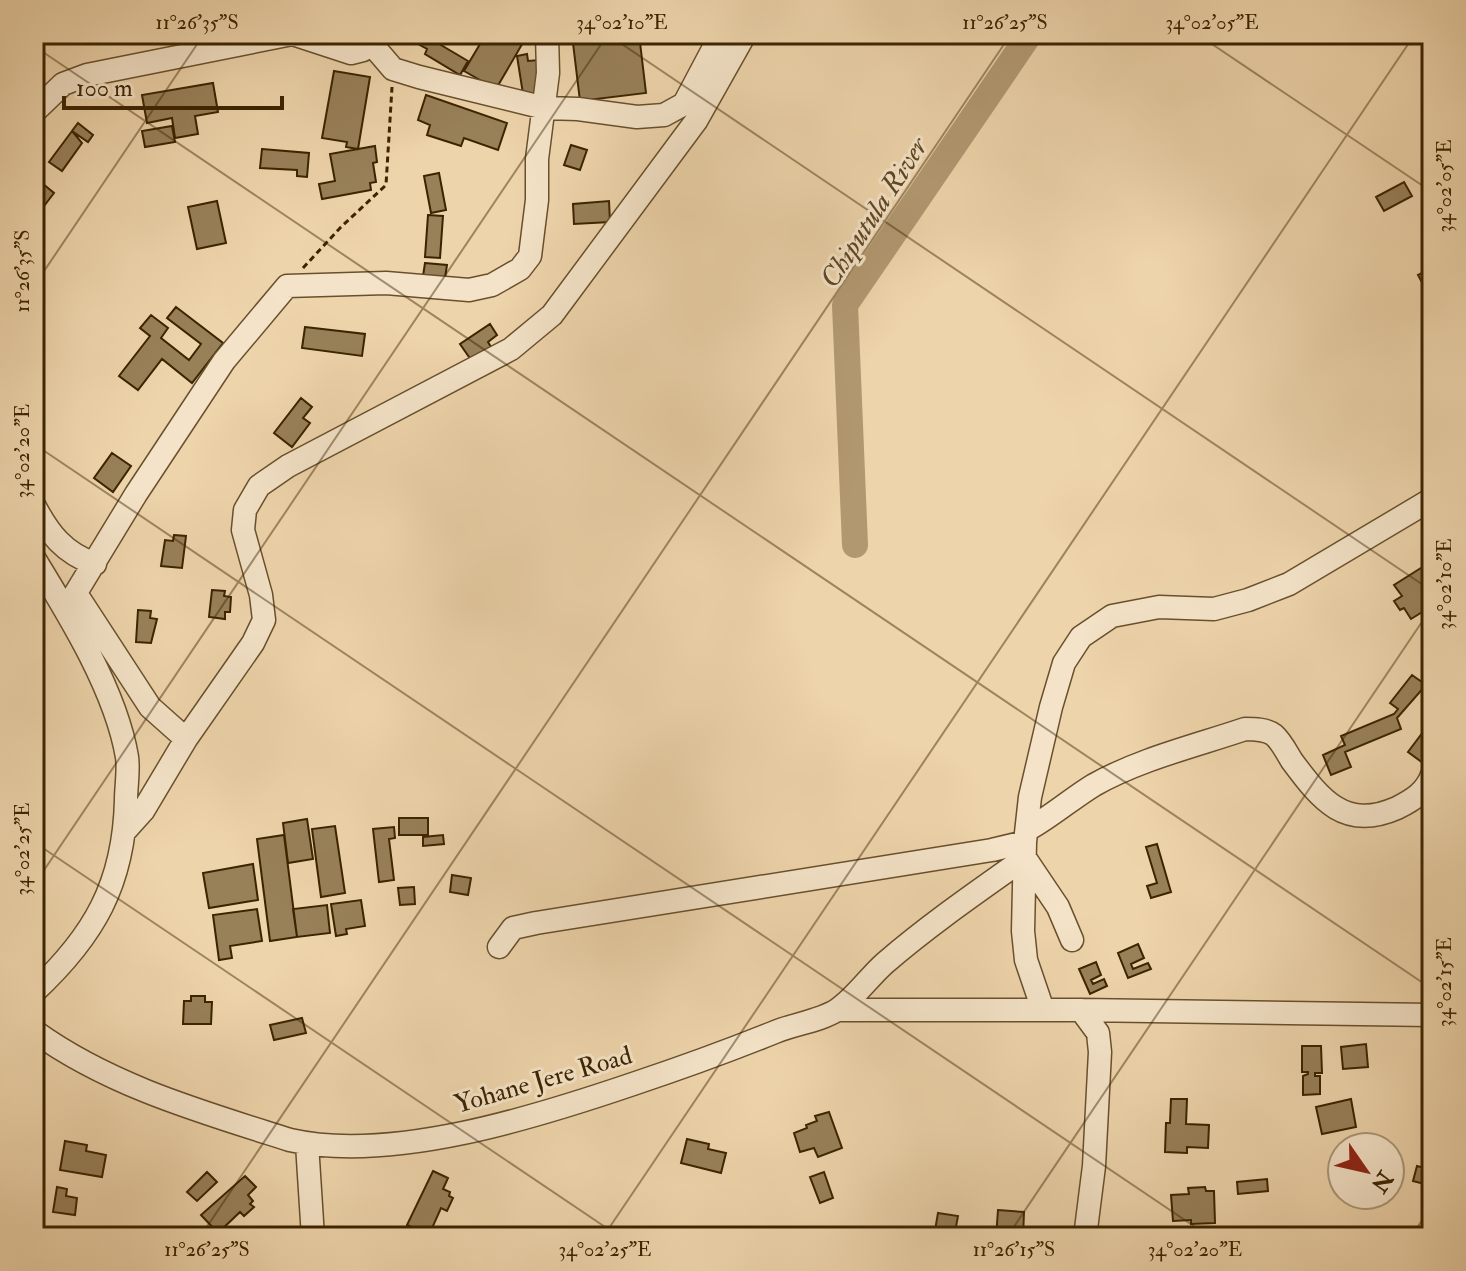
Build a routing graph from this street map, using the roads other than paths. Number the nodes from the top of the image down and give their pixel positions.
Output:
1 (292, 34) edge
2 (547, 34) edge
3 (721, 34) edge
4 (745, 34) edge
5 (370, 37) edge
6 (545, 108) junction
7 (34, 112) edge
8 (1432, 499) edge
9 (34, 505) edge
10 (34, 558) edge
11 (95, 564) junction
12 (72, 602) junction
13 (186, 739) junction
14 (1432, 775) edge
15 (125, 831) junction
16 (1026, 843) junction
17 (1072, 940) dead end
18 (499, 947) dead end
19 (34, 992) edge
20 (837, 1010) junction
21 (1043, 1010) junction
22 (1081, 1010) junction
23 (1432, 1015) edge
24 (34, 1031) edge
25 (307, 1144) junction
26 (313, 1237) edge
27 (1085, 1237) edge

1 - 5 street
1 - 7 street
2 - 6 street
3 - 6 street
4 - 13 street
5 - 6 street
6 - 11 street
8 - 16 street
9 - 11 street
10 - 12 street
11 - 12 street
12 - 13 street
12 - 15 street
13 - 15 street
14 - 16 street
15 - 19 street
16 - 17 street
16 - 18 street
16 - 20 street, Yohane Jere Road
16 - 21 street
20 - 21 street
20 - 25 street, Yohane Jere Road
21 - 22 street
22 - 23 street
22 - 27 street
24 - 25 street, Yohane Jere Road
25 - 26 street

